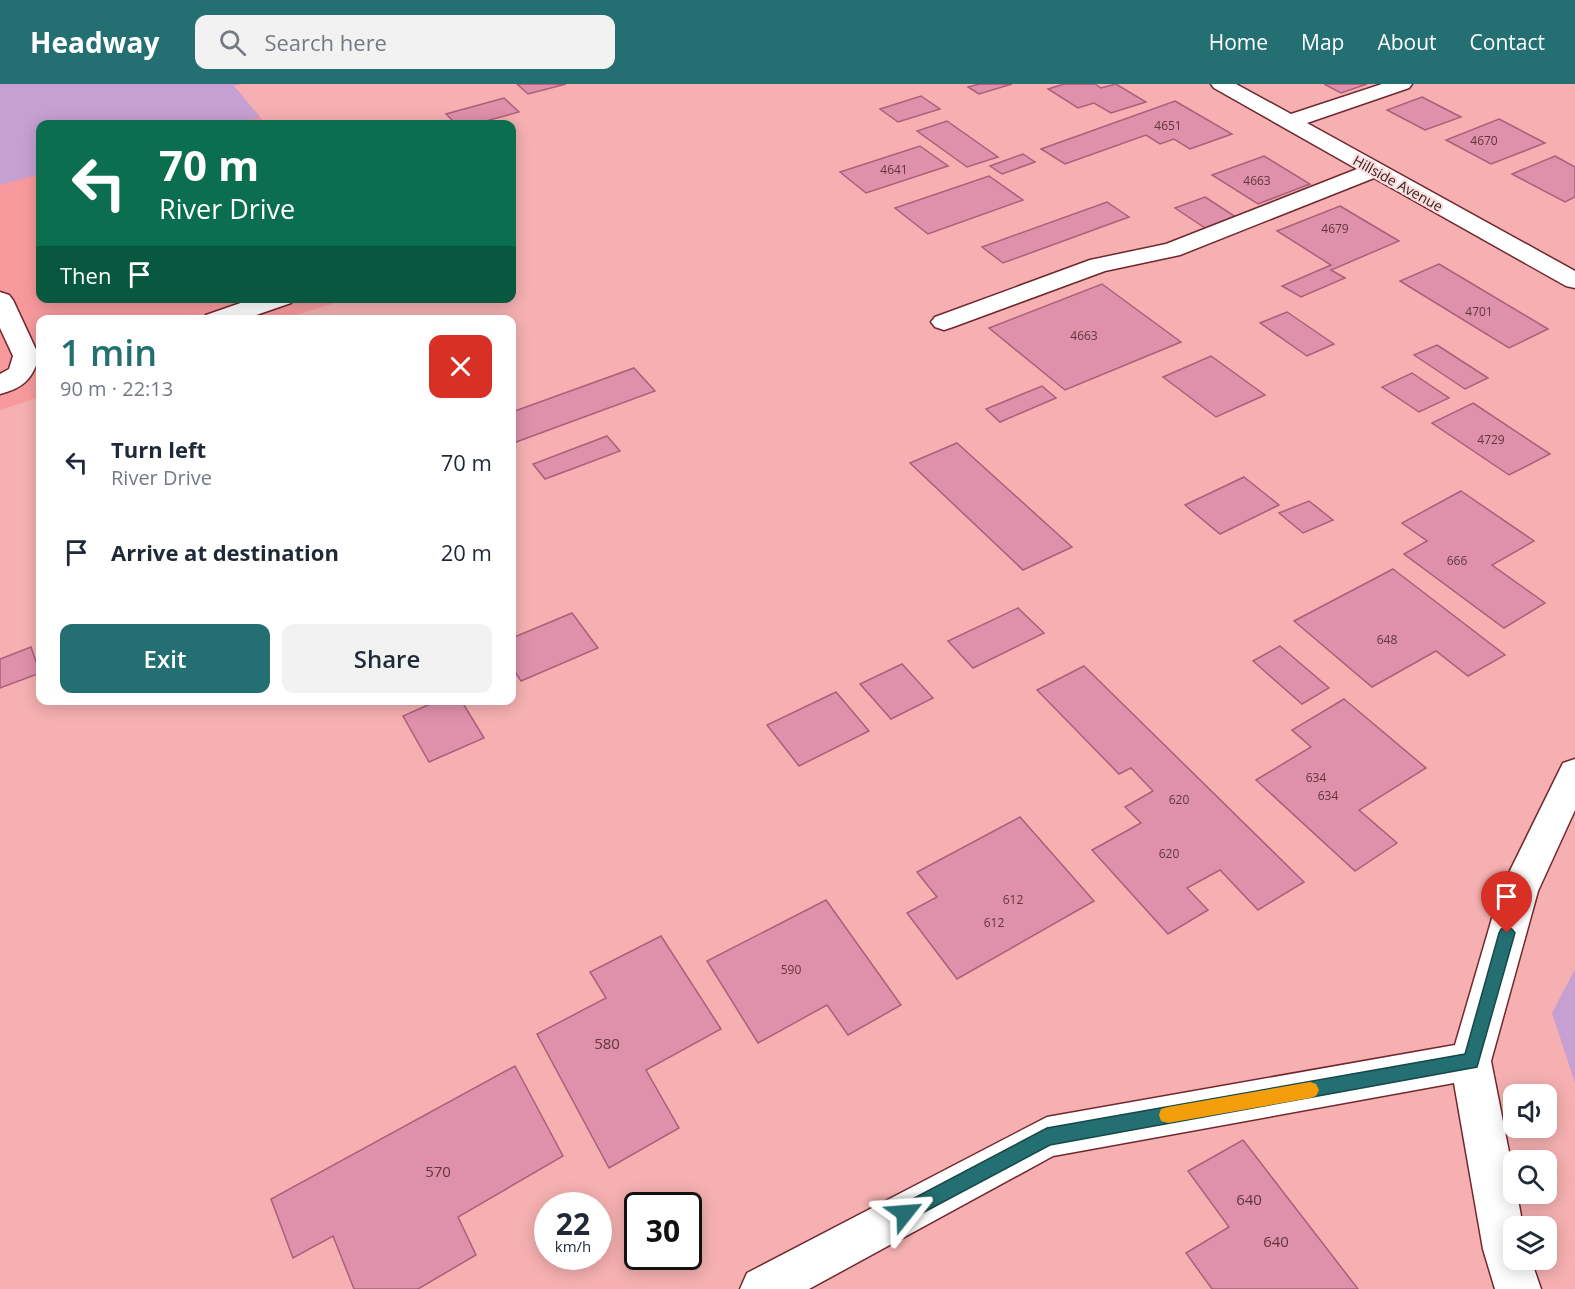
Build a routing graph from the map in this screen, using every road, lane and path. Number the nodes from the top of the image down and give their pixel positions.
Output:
1 (1221, 84) edge
2 (1402, 84) edge
3 (1288, 122) junction
4 (1374, 170) junction
5 (1575, 281) edge
6 (0, 300) edge
7 (267, 303) edge
8 (230, 315) edge
9 (944, 322) dead end
10 (36, 375) edge
11 (0, 386) edge
12 (1575, 773) edge
13 (1471, 1061) junction
14 (763, 1289) edge
15 (1518, 1289) edge

1 - 3 street, Hillside Avenue
2 - 3 street
3 - 4 street, Hillside Avenue
4 - 5 street, Hillside Avenue
4 - 9 street
6 - 11 street
7 - 8 street
10 - 11 street
12 - 13 street
13 - 14 street
13 - 15 street

